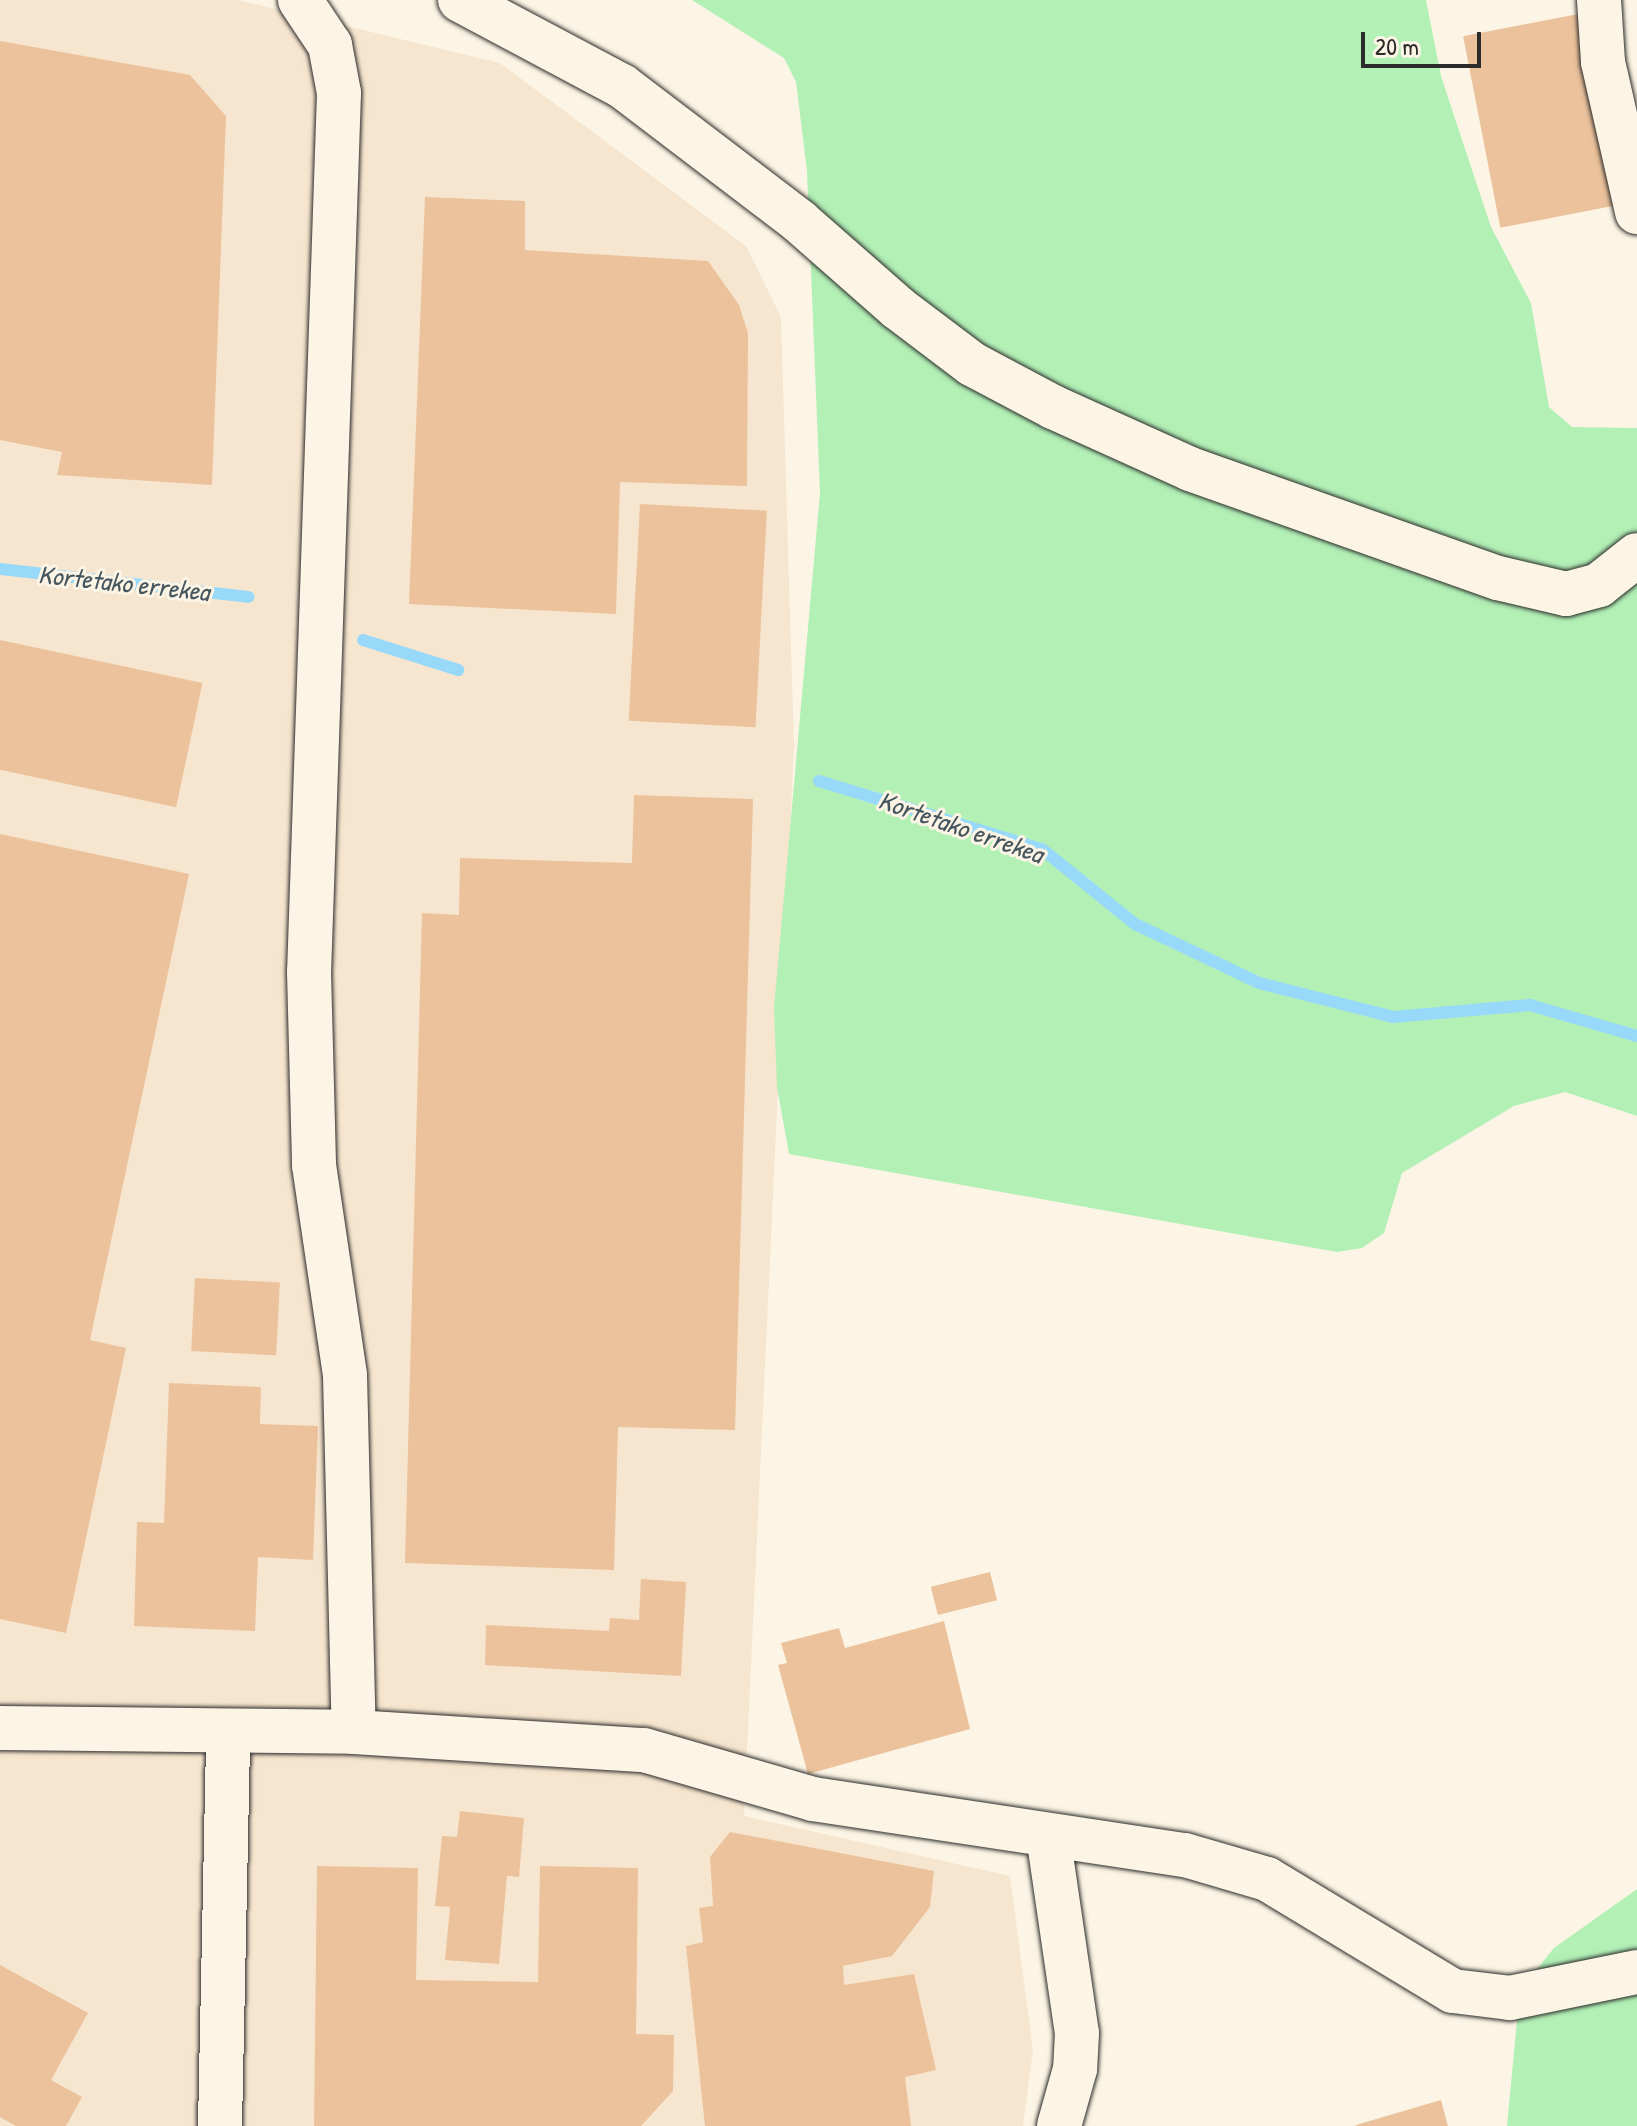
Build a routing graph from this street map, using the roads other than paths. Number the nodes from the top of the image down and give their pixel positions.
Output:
1 (460, 0) edge
2 (1599, 0) edge
3 (313, 4) edge
4 (1637, 212) edge
5 (1637, 555) edge
6 (0, 1728) edge
7 (354, 1732) junction
8 (228, 1733) junction
9 (1048, 1835) junction
10 (1637, 1972) edge
11 (220, 2126) edge
12 (1059, 2126) edge

1 - 5 street
2 - 4 street
3 - 7 street
6 - 8 street
7 - 8 street
7 - 9 street
8 - 11 street
9 - 10 street
9 - 12 street

